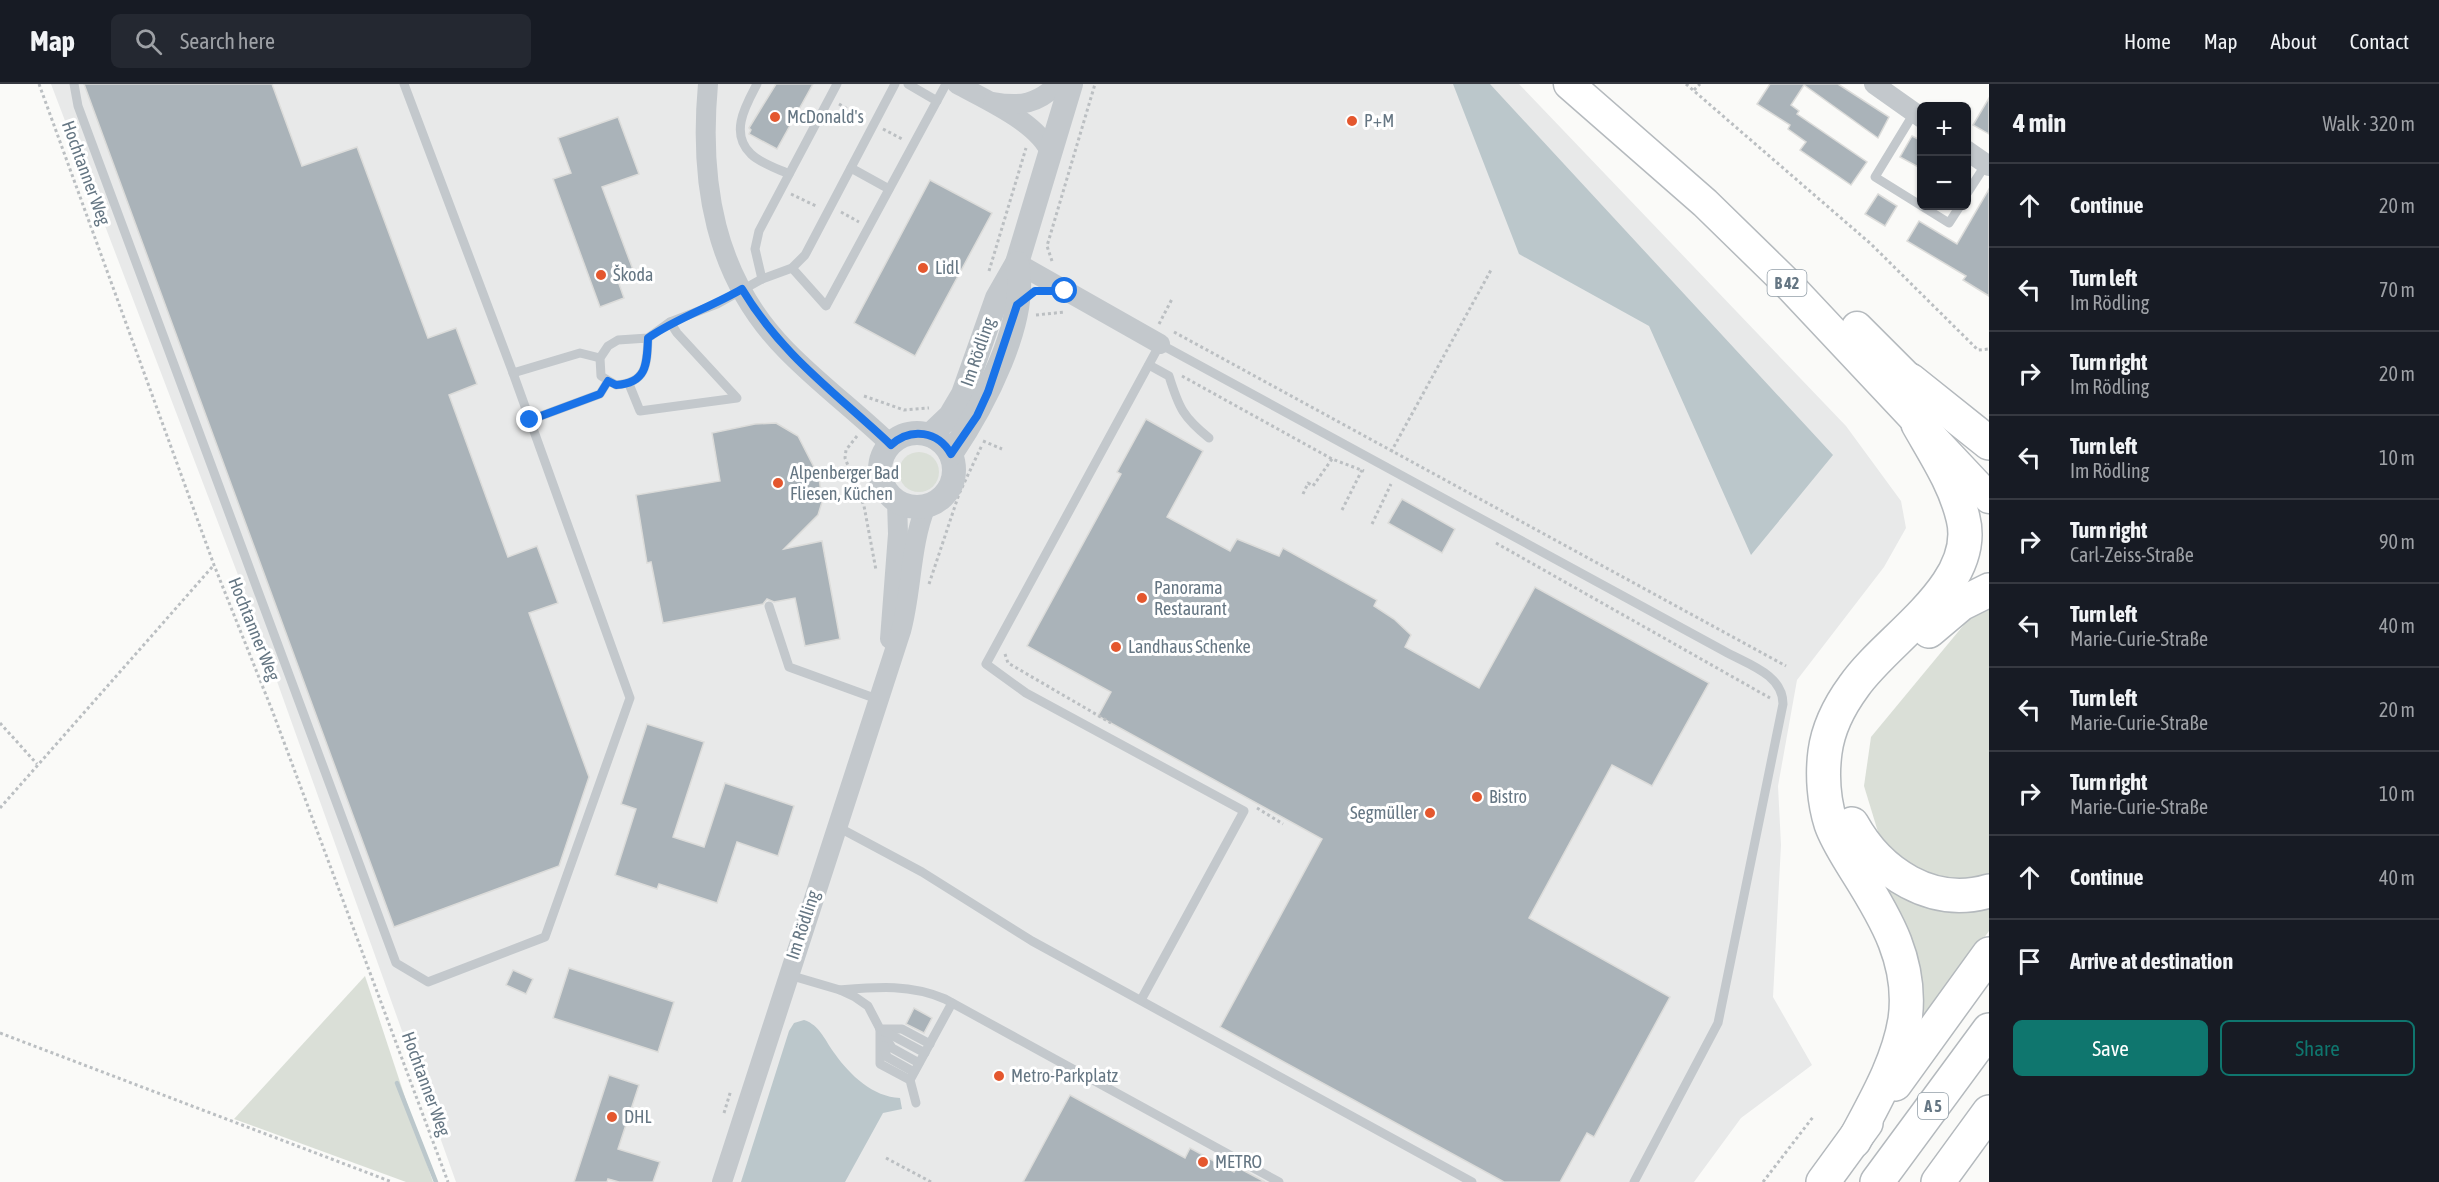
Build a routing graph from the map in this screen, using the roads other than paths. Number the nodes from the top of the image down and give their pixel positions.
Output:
1 (74, 84) edge
2 (404, 84) edge
3 (708, 84) edge
4 (757, 84) edge
5 (837, 84) edge
6 (895, 84) edge
7 (908, 84) edge
8 (946, 84) edge
9 (957, 84) edge
10 (1058, 84) edge
11 (1071, 84) edge
12 (1569, 84) edge
13 (1595, 84) edge
14 (1874, 84) edge
15 (937, 101) junction
16 (988, 101) junction
17 (1917, 114) edge
18 (1917, 116) edge
19 (1971, 153) edge
20 (1050, 154) junction
21 (1988, 165) edge
22 (851, 168) junction
23 (789, 174) junction
24 (1971, 188) edge
25 (889, 189) junction
26 (1917, 203) edge
27 (1928, 210) edge
28 (1957, 210) edge
29 (1017, 263) junction
30 (792, 268) junction
31 (762, 279) junction
32 (742, 289) junction
33 (1065, 291) junction
34 (1022, 309) junction
35 (670, 322) junction
36 (648, 338) junction
37 (1160, 344) junction
38 (600, 357) junction
39 (1149, 365) junction
40 (513, 374) junction
41 (1910, 380) junction
42 (608, 381) junction
43 (628, 384) junction
44 (530, 420) junction
45 (1918, 424) junction
46 (930, 435) junction
47 (1209, 438) dead end
48 (1989, 443) edge
49 (891, 445) junction
50 (951, 454) junction
51 (1989, 458) edge
52 (1989, 498) edge
53 (897, 501) junction
54 (926, 506) junction
55 (1989, 590) edge
56 (769, 606) dead end
57 (887, 669) junction
58 (877, 699) junction
59 (836, 826) junction
60 (1989, 891) edge
61 (1989, 954) edge
62 (787, 974) junction
63 (874, 987) junction
64 (840, 990) junction
65 (1141, 1000) junction
66 (952, 1003) junction
67 (868, 1006) junction
68 (880, 1029) junction
69 (1989, 1030) edge
70 (930, 1044) junction
71 (925, 1053) junction
72 (919, 1063) junction
73 (912, 1076) junction
74 (916, 1103) dead end
75 (1989, 1112) edge
76 (1854, 1141) junction
77 (722, 1182) edge
78 (1279, 1182) edge
79 (1472, 1182) edge
80 (1634, 1182) edge
81 (1823, 1182) edge
82 (1877, 1182) edge
83 (1938, 1182) edge

1 - 44 lane
2 - 40 lane
3 - 32 street
4 - 23 lane
5 - 23 lane
6 - 22 lane
7 - 15 lane
8 - 15 lane
9 - 16 street
10 - 16 street
11 - 20 street, Im Rödling
12 - 45 main road, B 42
13 - 41 main road, B 42
14 - 17 street
15 - 25 lane
16 - 20 street
18 - 26 lane
19 - 21 street
20 - 29 street, Im Rödling
21 - 24 lane
22 - 25 lane
22 - 30 lane
23 - 31 lane
25 - 30 lane
27 - 28 lane
29 - 33 street
29 - 34 street, Im Rödling
29 - 46 street, Im Rödling
30 - 31 lane
31 - 32 lane
32 - 35 lane
32 - 49 street
33 - 34 street
33 - 37 street
34 - 50 street, Im Rödling
35 - 36 lane
35 - 43 lane
36 - 38 lane
36 - 43 lane
37 - 39 lane
37 - 80 lane
38 - 40 lane
38 - 42 lane
39 - 47 lane
39 - 65 lane
40 - 44 lane
41 - 48 highway
41 - 51 main road, B 42
42 - 43 lane
42 - 44 lane
45 - 52 main road, B 42
45 - 76 highway
46 - 49 street
46 - 50 street
49 - 53 street, Im Rödling
50 - 54 street
53 - 54 street
53 - 57 street, Im Rödling
54 - 57 street, Im Rödling
55 - 60 highway
56 - 58 lane
57 - 58 street, Im Rödling
58 - 59 street, Im Rödling
59 - 62 street, Im Rödling
59 - 65 lane
61 - 76 highway
62 - 64 lane
62 - 77 street, Im Rödling
63 - 64 lane
63 - 66 lane
63 - 67 lane
64 - 67 lane
65 - 79 lane
66 - 70 lane
66 - 78 lane
67 - 68 lane
68 - 70 lane
68 - 71 lane
68 - 72 lane
68 - 73 lane
69 - 82 highway, A 5
70 - 71 lane
71 - 72 lane
72 - 73 lane
73 - 74 lane
75 - 83 highway
76 - 81 highway

